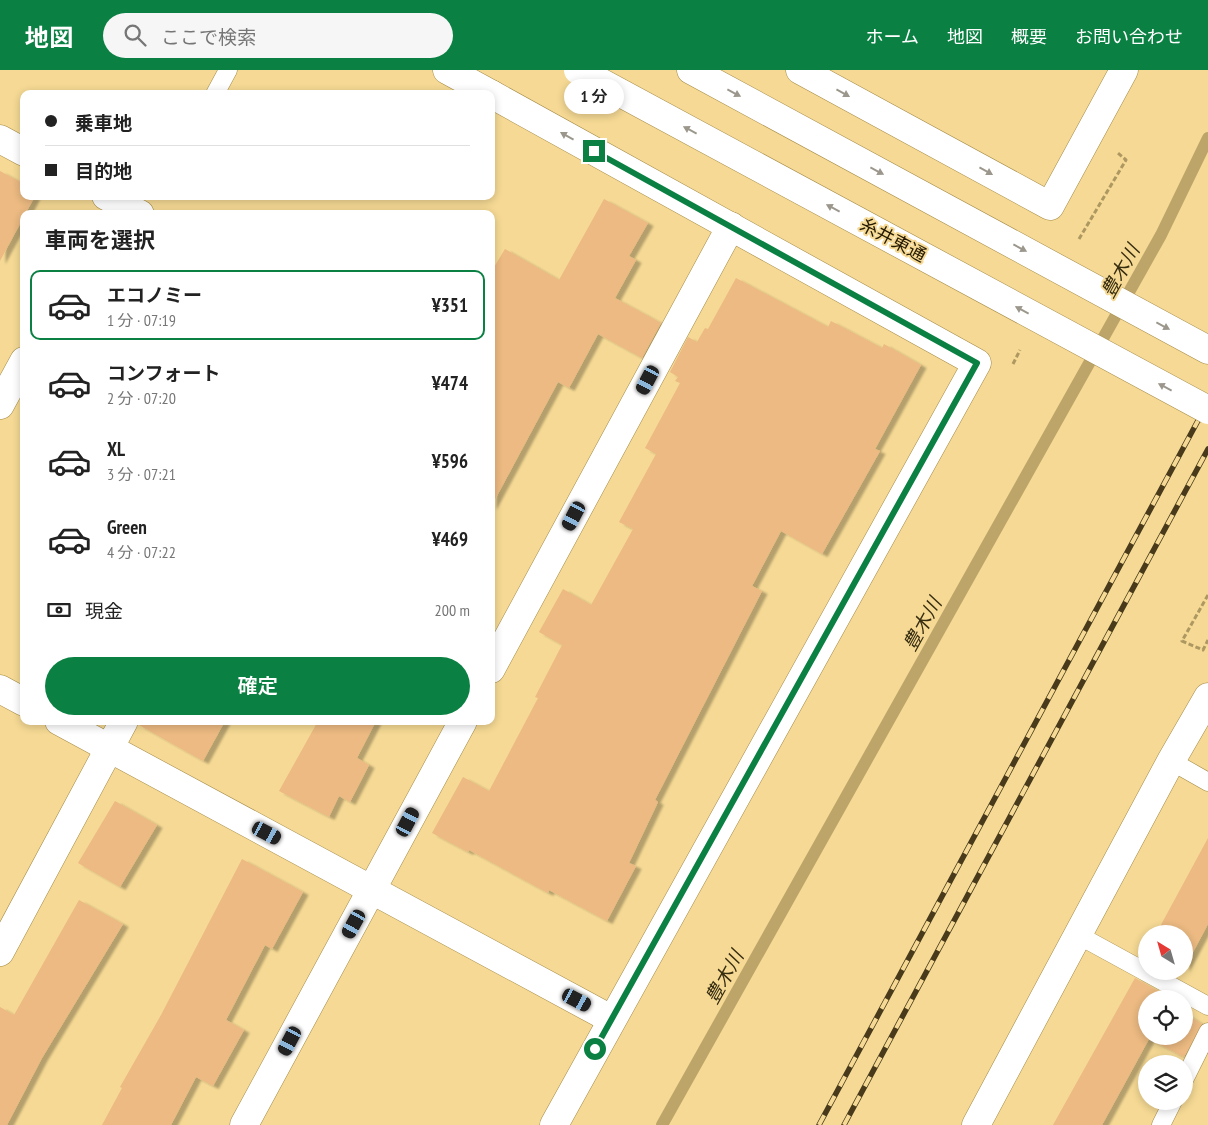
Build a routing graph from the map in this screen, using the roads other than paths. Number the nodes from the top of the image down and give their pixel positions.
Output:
1 (228, 70) edge
2 (447, 70) edge
3 (578, 70) edge
4 (691, 70) edge
5 (1124, 70) edge
6 (813, 73) edge
7 (217, 90) edge
8 (484, 90) edge
9 (495, 96) edge
10 (0, 139) edge
11 (20, 150) edge
12 (108, 203) edge
13 (128, 210) edge
14 (731, 226) junction
15 (1208, 350) edge
16 (20, 368) edge
17 (0, 405) edge
18 (1208, 410) edge
19 (495, 663) edge
20 (0, 689) edge
21 (1208, 697) edge
22 (20, 700) edge
23 (67, 725) edge
24 (122, 725) edge
25 (461, 725) edge
26 (110, 748) junction
27 (1171, 761) junction
28 (1208, 782) edge
29 (372, 890) junction
30 (1078, 935) junction
31 (0, 952) edge
32 (1208, 1006) edge
33 (611, 1019) junction
34 (1208, 1032) edge
35 (1193, 1062) edge
36 (1168, 1110) edge
37 (244, 1125) edge
38 (554, 1125) edge
39 (976, 1125) edge
40 (1161, 1125) edge

1 - 7 lane
2 - 8 street
18 -> 3 street, 糸井東通, bridge
4 -> 15 street
6 -> 5 street
14 -> 9 street
10 - 11 street
12 - 13 street
14 - 19 street
14 - 33 street
16 - 17 street
20 - 22 street
21 - 27 street
23 - 26 street
24 - 26 street
25 - 29 street
26 - 29 street
26 - 31 street
27 - 28 lane
27 - 30 street
29 - 33 street
29 - 37 street
30 - 32 lane
30 - 39 street
33 - 38 street
34 - 35 lane
36 - 40 lane

